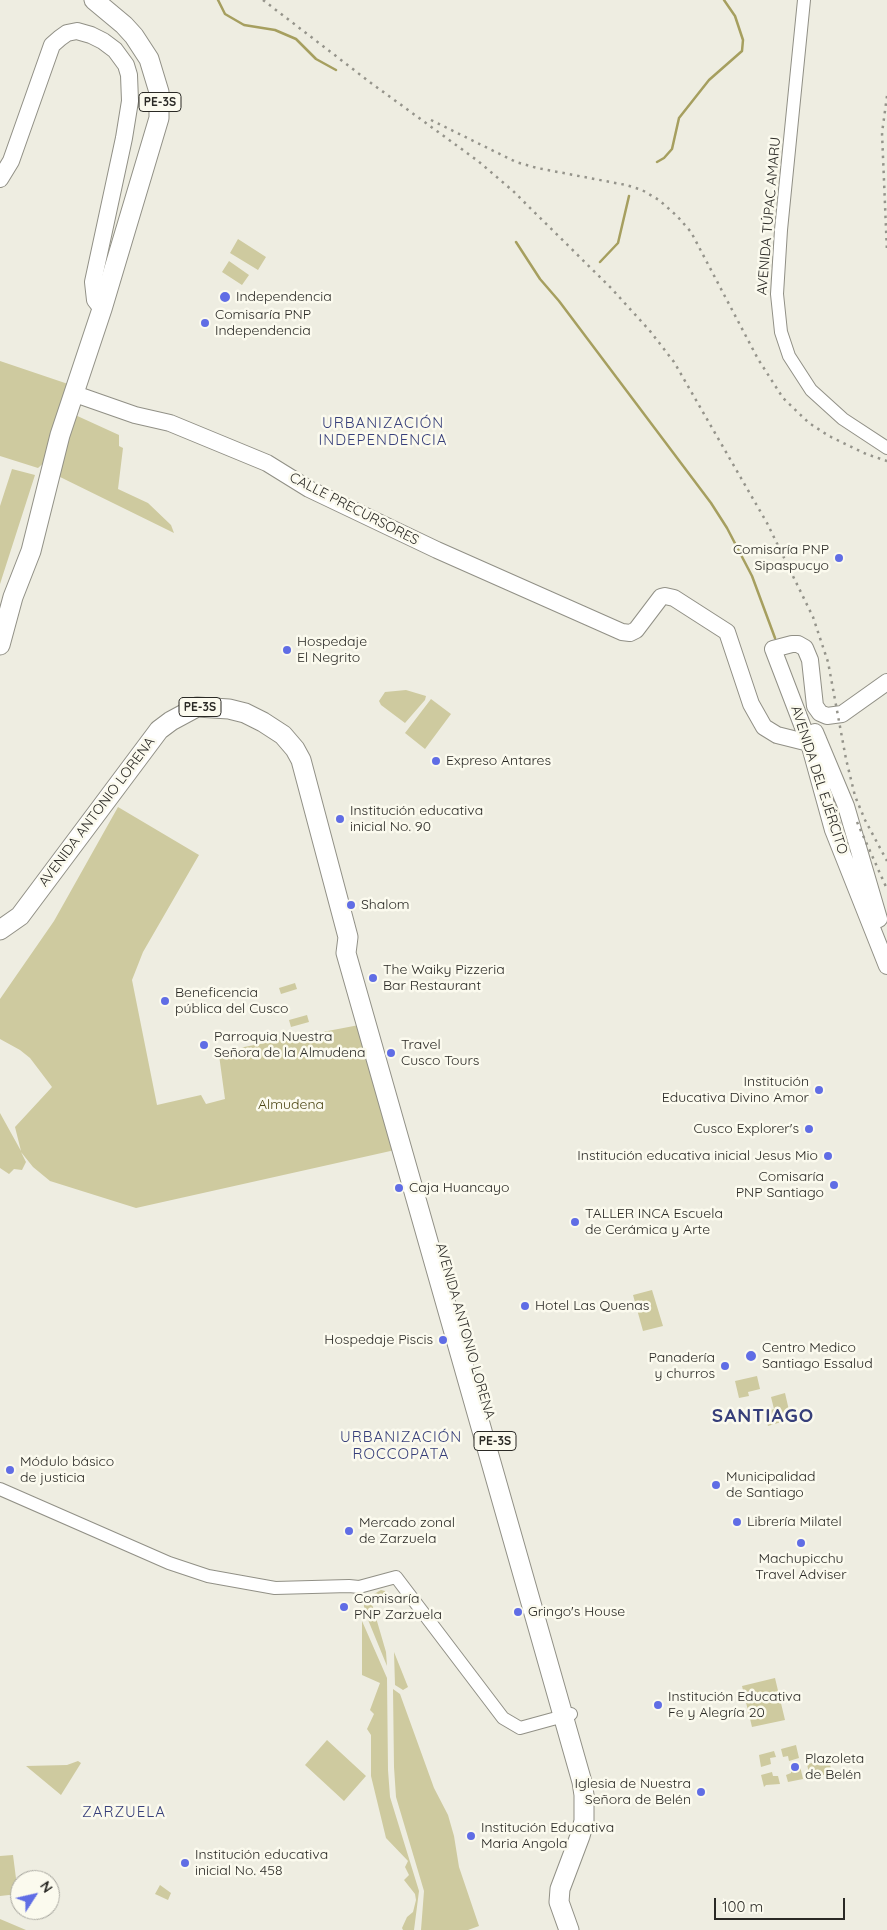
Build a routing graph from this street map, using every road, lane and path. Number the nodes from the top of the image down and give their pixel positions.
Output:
1 (94, 0) edge
2 (804, 0) edge
3 (0, 179) edge
4 (102, 309) junction
5 (75, 394) junction
6 (887, 448) edge
7 (7, 597) edge
8 (0, 645) edge
9 (887, 682) edge
10 (811, 734) junction
11 (0, 930) edge
12 (887, 942) edge
13 (887, 966) edge
14 (2, 1490) edge
15 (567, 1715) junction
16 (568, 1930) edge
17 (581, 1930) edge

1 - 4 highway, PE-3S
2 - 6 street, AVENIDA TÚPAC AMARU
3 - 4 main road
4 - 5 highway, PE-3S
5 - 7 highway, PE-3S
5 - 10 main road, CALLE PRECURSORES
7 - 8 highway, PE-3S
9 - 10 main road, AVENIDA DEL EJÉRCITO
10 - 12 main road, AVENIDA DEL EJÉRCITO
10 - 13 main road, AVENIDA DEL EJÉRCITO
11 - 15 highway, AVENIDA ANTONIO LORENA / PE-3S
14 - 15 street
15 - 16 highway, AVENIDA ANTONIO LORENA / PE-3S
15 - 17 highway, AVENIDA ANTONIO LORENA / PE-3S

